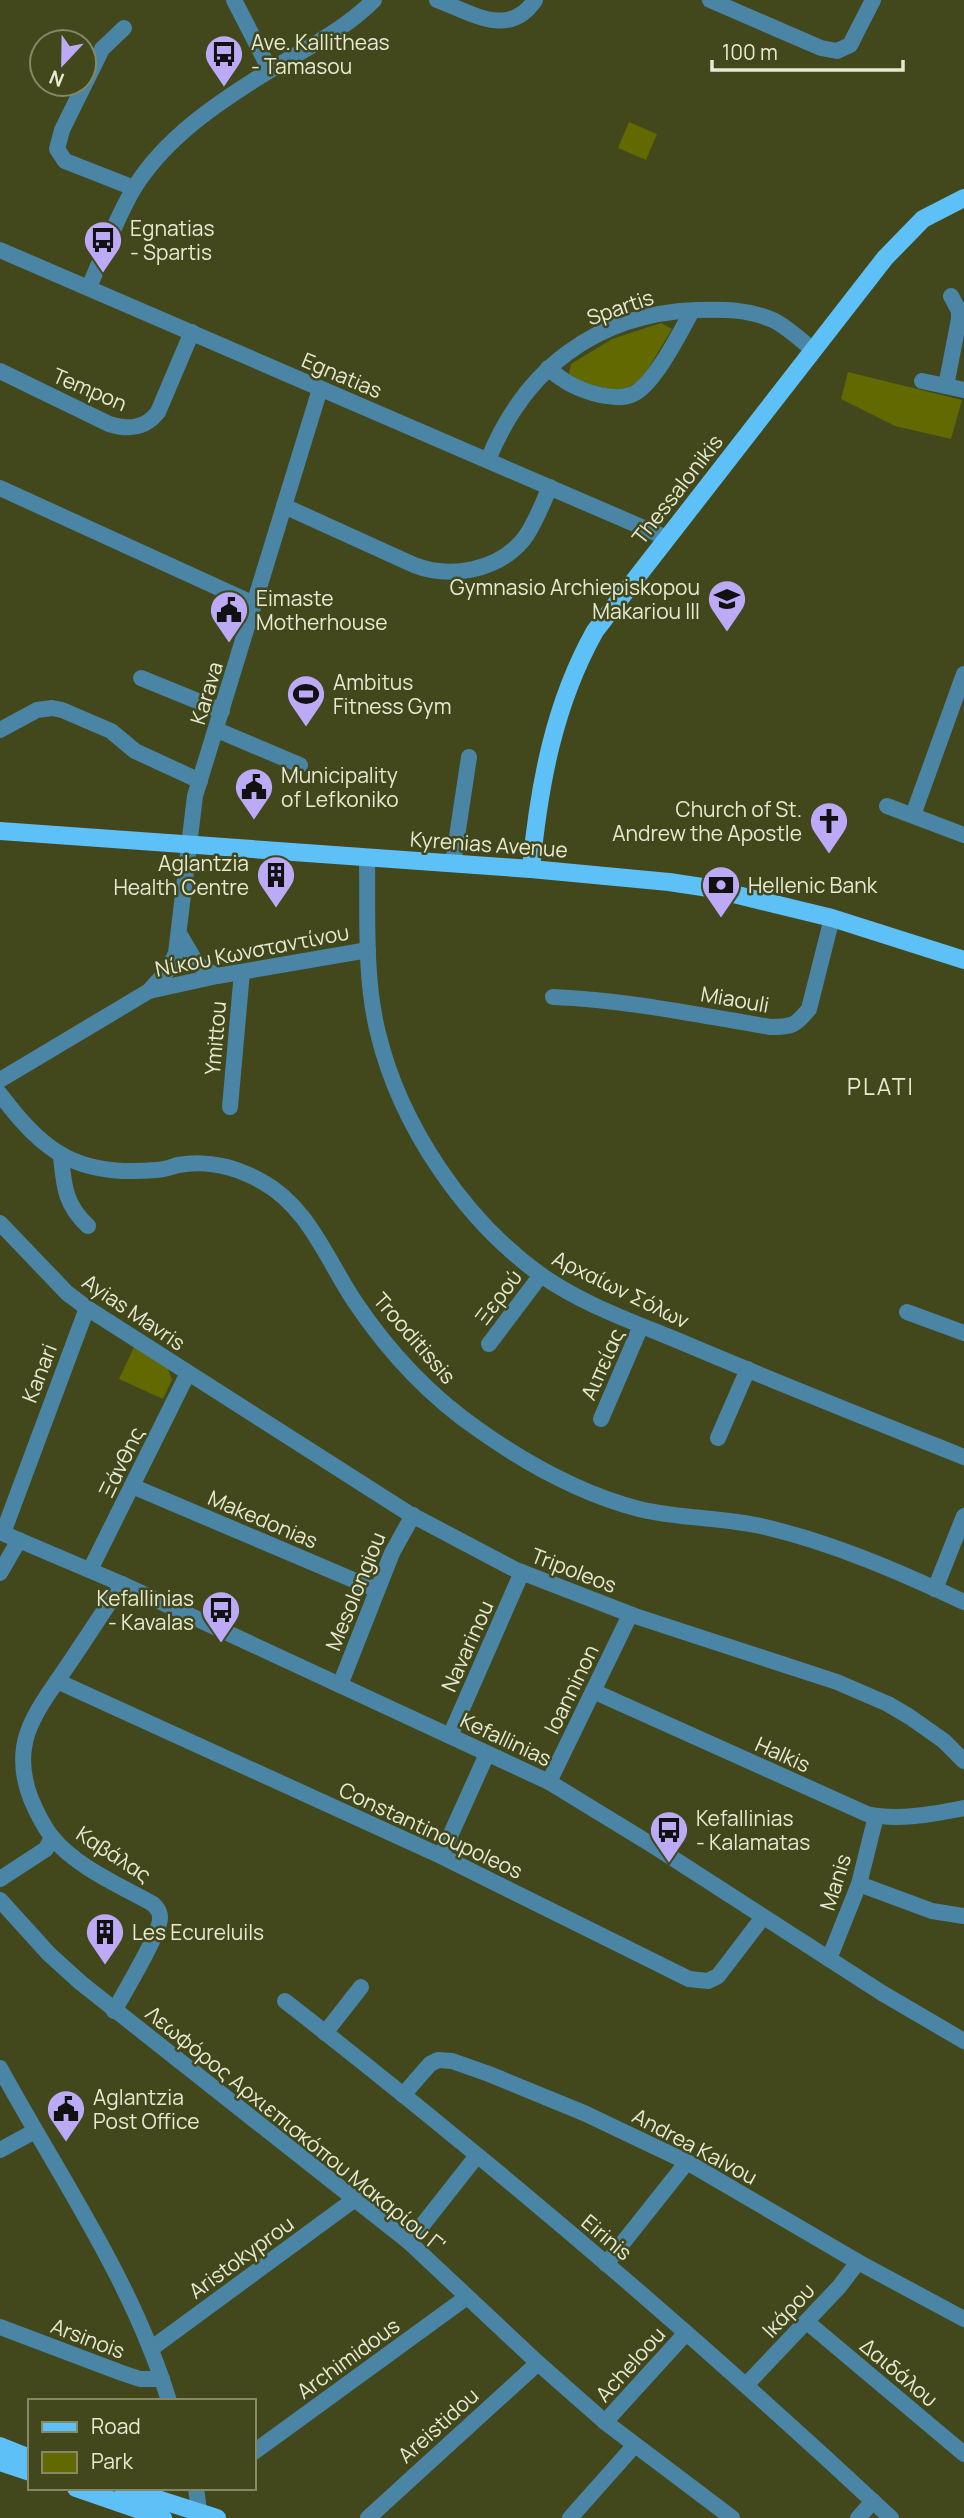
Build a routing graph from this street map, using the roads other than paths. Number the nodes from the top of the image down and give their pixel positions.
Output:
1 (234, 0) edge
2 (374, 0) edge
3 (438, 0) edge
4 (535, 0) edge
5 (710, 0) edge
6 (873, 0) edge
7 (124, 28) dead end
8 (270, 70) junction
9 (134, 188) junction
10 (964, 198) edge
11 (0, 250) edge
12 (89, 287) junction
13 (951, 296) dead end
14 (692, 311) junction
15 (192, 332) junction
16 (813, 350) junction
17 (548, 368) junction
18 (0, 372) edge
19 (922, 381) dead end
20 (946, 386) junction
21 (320, 389) junction
22 (964, 390) edge
23 (488, 460) junction
24 (550, 487) junction
25 (0, 488) edge
26 (284, 506) junction
27 (667, 538) junction
28 (254, 604) junction
29 (964, 674) edge
30 (141, 678) dead end
31 (222, 711) junction
32 (0, 730) edge
33 (217, 730) junction
34 (469, 757) dead end
35 (300, 765) dead end
36 (200, 781) junction
37 (887, 806) dead end
38 (913, 815) junction
39 (0, 831) edge
40 (964, 835) edge
41 (190, 845) junction
42 (367, 859) junction
43 (453, 863) junction
44 (531, 869) junction
45 (832, 918) junction
46 (180, 935) junction
47 (368, 950) junction
48 (964, 960) edge
49 (242, 972) junction
50 (217, 976) junction
51 (149, 991) junction
52 (553, 997) dead end
53 (0, 1080) edge
54 (0, 1094) edge
55 (230, 1107) dead end
56 (61, 1157) junction
57 (88, 1226) dead end
58 (1, 1229) edge
59 (541, 1275) junction
60 (87, 1308) junction
61 (908, 1312) dead end
62 (641, 1325) junction
63 (964, 1334) edge
64 (489, 1344) dead end
65 (748, 1369) junction
66 (188, 1373) junction
67 (601, 1419) dead end
68 (718, 1438) dead end
69 (964, 1457) edge
70 (132, 1486) junction
71 (413, 1515) junction
72 (964, 1516) edge
73 (1, 1532) edge
74 (19, 1540) junction
75 (90, 1570) junction
76 (522, 1572) junction
77 (0, 1573) edge
78 (122, 1584) junction
79 (935, 1588) junction
80 (377, 1590) junction
81 (964, 1602) edge
82 (630, 1615) junction
83 (57, 1681) junction
84 (340, 1685) junction
85 (593, 1692) junction
86 (450, 1736) junction
87 (487, 1754) junction
88 (964, 1761) edge
89 (549, 1782) junction
90 (964, 1808) edge
91 (876, 1816) junction
92 (52, 1837) junction
93 (441, 1856) junction
94 (0, 1879) edge
95 (859, 1884) junction
96 (0, 1900) edge
97 (964, 1916) edge
98 (763, 1917) junction
99 (829, 1959) junction
100 (361, 1987) dead end
101 (285, 2001) dead end
102 (114, 2011) junction
103 (326, 2032) junction
104 (964, 2041) edge
105 (0, 2068) edge
106 (403, 2095) junction
107 (35, 2131) junction
108 (0, 2150) edge
109 (476, 2157) junction
110 (687, 2162) junction
111 (355, 2199) junction
112 (409, 2242) junction
113 (858, 2262) junction
114 (606, 2264) junction
115 (467, 2297) junction
116 (964, 2319) edge
117 (807, 2322) junction
118 (0, 2327) edge
119 (686, 2333) junction
120 (152, 2348) junction
121 (538, 2363) junction
122 (162, 2379) junction
123 (746, 2385) junction
124 (168, 2399) edge
125 (605, 2422) junction
126 (0, 2446) edge
127 (635, 2446) junction
128 (256, 2451) edge
129 (964, 2454) edge
130 (28, 2457) edge
131 (0, 2462) edge
132 (28, 2471) edge
133 (82, 2490) edge
134 (129, 2490) edge
135 (181, 2490) edge
136 (196, 2490) edge
137 (159, 2500) junction
138 (873, 2501) junction
139 (199, 2515) edge
140 (728, 2517) edge
141 (163, 2518) edge
142 (217, 2518) edge
143 (368, 2518) edge
144 (570, 2518) edge
145 (858, 2518) edge
146 (891, 2518) edge

1 - 8 street
2 - 8 street
3 - 4 street
5 - 6 street
7 - 9 street
8 - 9 street
9 - 12 street
10 - 16 main road, Thessalonikis
11 - 12 street, Egnatias
12 - 15 street, Egnatias
13 - 20 street
14 - 16 street, Spartis
14 - 17 street, Spartis
14 - 17 street
15 - 18 street, Tempon
15 - 21 street, Egnatias
16 - 27 main road, Thessalonikis
17 - 23 street, Spartis
19 - 20 street
20 - 22 street
21 - 23 street, Egnatias
21 - 26 street, Karava
23 - 24 street, Egnatias
24 - 26 street
24 - 27 street, Egnatias
25 - 28 street
26 - 28 street, Karava
27 - 44 main road, Thessalonikis
28 - 31 street, Karava
29 - 38 street
30 - 31 street
31 - 33 street, Karava
32 - 36 street
33 - 35 street
33 - 36 street, Karava
34 - 43 street
36 - 41 street, Karava
37 - 38 street
38 - 40 street
39 - 41 main road, Kyrenias Avenue
41 - 42 main road, Kyrenias Avenue
41 - 46 street, Karava
42 - 43 main road, Kyrenias Avenue
42 - 47 street, Αρχαίων Σόλων
43 - 44 main road, Kyrenias Avenue
44 - 45 main road, Kyrenias Avenue
45 - 48 main road, Kyrenias Avenue
45 - 52 street, Miaouli
46 - 50 street
46 - 51 street, Karava
47 - 49 street, Νίκου Κωνσταντίνου
47 - 59 street, Αρχαίων Σόλων
49 - 50 street, Νίκου Κωνσταντίνου
49 - 55 street, Ymittou
50 - 51 street, Νίκου Κωνσταντίνου
51 - 53 street, Νίκου Κωνσταντίνου
54 - 56 street, Trooditissis
56 - 57 street
56 - 79 street, Trooditissis
58 - 60 street, Ayias Mavris
59 - 62 street, Αρχαίων Σόλων
59 - 64 street, Ξερού
60 - 66 street, Ayias Mavris
60 - 73 street, Kanari
61 - 63 street
62 - 65 street, Αρχαίων Σόλων
62 - 67 street, Αιπείας
65 - 68 street
65 - 69 street, Αρχαίων Σόλων
66 - 70 street, Ξάνθης
66 - 71 street, Tripoleos
70 - 75 street, Ξάνθης
70 - 80 street, Makedonias
71 - 76 street, Tripoleos
71 - 80 street, Mesolongiou
72 - 79 street
73 - 74 street, Kefallinias
74 - 75 street, Kefallinias
74 - 77 street
75 - 78 street, Kefallinias
76 - 82 street, Tripoleos
76 - 86 street, Navarinou
78 - 83 street, Καβάλας
78 - 84 street, Kefallinias
79 - 81 street, Trooditissis
80 - 84 street, Mesolongiou
82 - 85 street, Ioanninon
82 - 88 street, Tripoleos
83 - 92 street, Καβάλας
83 - 93 street, Constantinoupoleos
84 - 86 street, Kefallinias
85 - 89 street, Ioanninon
85 - 91 street, Halkis
86 - 87 street, Kefallinias
87 - 89 street, Kefallinias
87 - 93 street
89 - 98 street, Kefallinias
90 - 91 street, Halkis
91 - 95 street, Manis
92 - 94 street
92 - 102 street, Καβάλας
93 - 98 street, Constantinoupoleos
95 - 97 street
95 - 99 street, Manis
96 - 102 street, Λεωφόρος Αρχιεπισκόπου Μακαρίου Γ'
98 - 99 street, Kefallinias
99 - 104 street, Kefallinias
100 - 103 street
101 - 103 street, Eirinis
102 - 111 street, Λεωφόρος Αρχιεπισκόπου Μακαρίου Γ'
103 - 106 street, Eirinis
105 - 107 street
106 - 109 street, Eirinis
106 - 110 street, Andrea Kalvou
107 - 108 street
107 - 120 street
109 - 112 street
109 - 114 street, Eirinis
110 - 113 street, Andrea Kalvou
110 - 114 street
111 - 112 street, Λεωφόρος Αρχιεπισκόπου Μακαρίου Γ'
111 - 120 street, Aristokyprou
112 - 115 street, Λεωφόρος Αρχιεπισκόπου Μακαρίου Γ'
113 - 116 street, Andrea Kalvou
113 - 117 street, Ικάρου
114 - 119 street, Eirinis
115 - 121 street, Λεωφόρος Αρχιεπισκόπου Μακαρίου Γ'
115 - 128 street, Archimidous
117 - 123 street, Ικάρου
117 - 129 street, Δαιδάλου
118 - 122 street, Arsinois
119 - 123 street, Eirinis
119 - 125 street, Acheloou
120 - 122 street
121 - 125 street, Λεωφόρος Αρχιεπισκόπου Μακαρίου Γ'
121 - 143 street, Areistidou
122 - 124 street
123 - 138 street, Eirinis
125 - 127 street, Λεωφόρος Αρχιεπισκόπου Μακαρίου Γ'
126 - 130 main road
127 - 140 street, Λεωφόρος Αρχιεπισκόπου Μακαρίου Γ'
127 - 144 street
131 - 132 main road
133 - 141 main road
134 - 137 main road
135 - 137 main road
136 - 139 street
137 - 139 main road
138 - 145 street
138 - 146 street, Eirinis
139 - 142 main road

